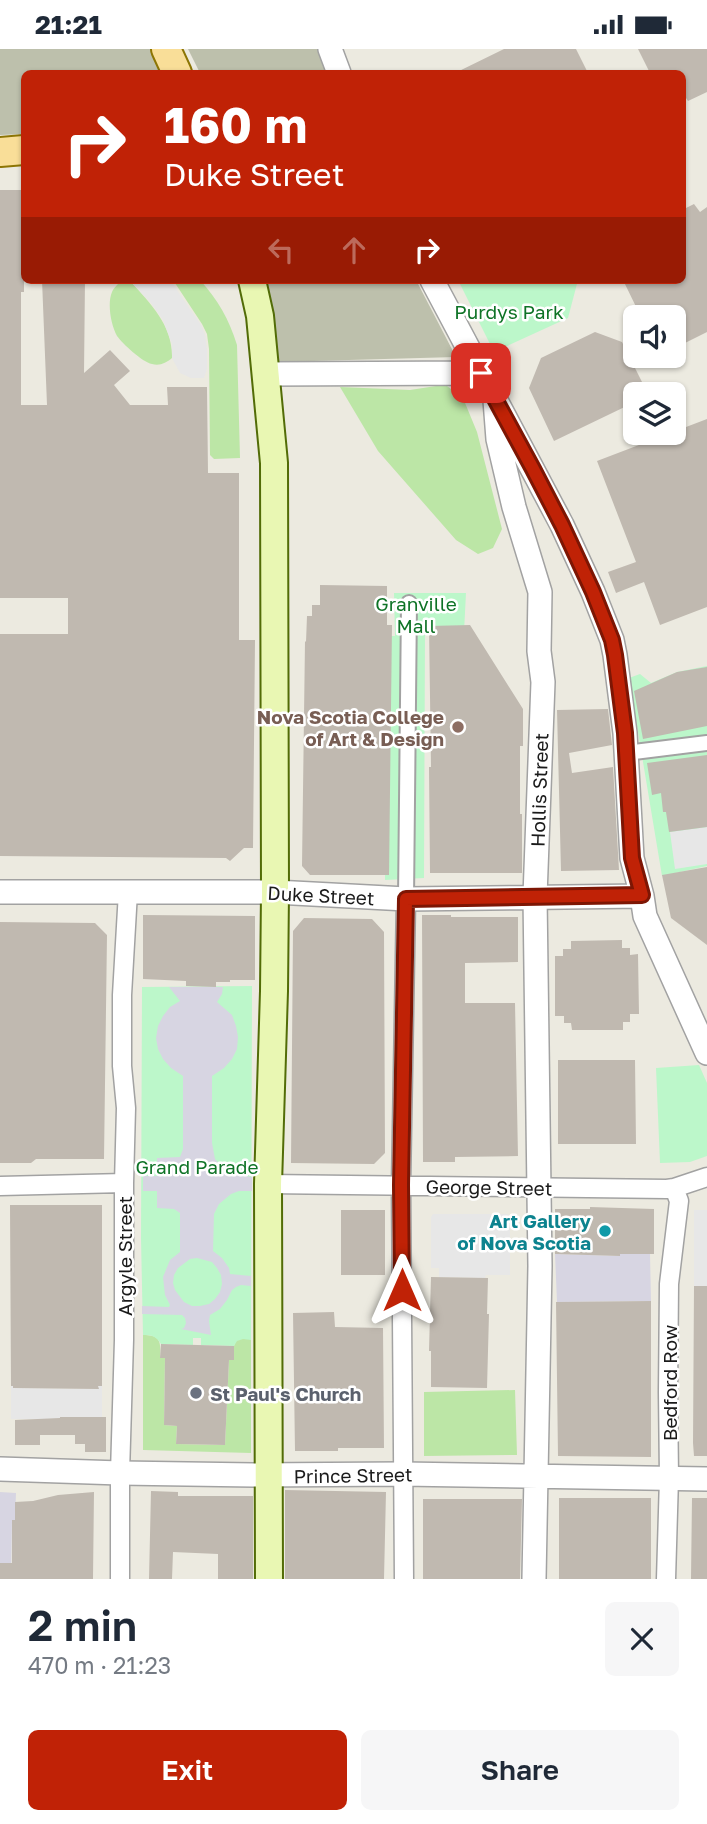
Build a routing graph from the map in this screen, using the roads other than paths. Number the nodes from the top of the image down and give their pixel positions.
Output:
1 (166, 49) edge
2 (330, 49) edge
3 (176, 70) edge
4 (338, 70) edge
5 (21, 150) edge
6 (0, 152) edge
7 (253, 284) edge
8 (434, 284) edge
9 (481, 373) junction
10 (266, 374) junction
11 (495, 400) junction
12 (409, 603) dead end
13 (707, 743) edge
14 (626, 754) junction
15 (128, 892) junction
16 (275, 892) junction
17 (0, 893) edge
18 (642, 895) junction
19 (535, 897) junction
20 (406, 899) junction
21 (707, 1053) edge
22 (707, 1177) edge
23 (124, 1183) junction
24 (268, 1184) junction
25 (401, 1185) junction
26 (0, 1186) edge
27 (539, 1187) junction
28 (674, 1188) junction
29 (0, 1468) edge
30 (120, 1473) junction
31 (403, 1474) junction
32 (269, 1476) junction
33 (536, 1476) junction
34 (669, 1478) junction
35 (707, 1479) edge
36 (120, 1579) edge
37 (269, 1579) edge
38 (404, 1579) edge
39 (534, 1579) edge
40 (666, 1579) edge

1 - 3 main road
2 - 4 street
5 - 6 main road
7 - 10 main road
8 - 9 street
9 - 10 street
9 - 11 street
10 - 16 main road
11 - 14 street
11 - 19 street, Hollis Street
12 - 20 street
13 - 14 street
14 - 18 street
15 - 16 street, Duke Street
15 - 17 street, Duke Street
15 - 23 street, Argyle Street
16 - 20 street, Duke Street
16 - 24 main road
18 - 19 street, Duke Street
18 - 21 street
19 - 20 street, Duke Street
19 - 27 street, Hollis Street
20 - 25 street
22 - 28 street, George Street
23 - 26 street
23 - 30 street, Argyle Street
24 - 25 street, George Street
24 - 32 main road
25 - 27 street, George Street
25 - 31 street
27 - 28 street, George Street
27 - 33 street, Hollis Street
28 - 34 street, Bedford Row
29 - 30 street, Prince Street
30 - 32 street, Prince Street
30 - 36 street, Argyle Street
31 - 32 street, Prince Street
31 - 33 street, Prince Street
31 - 38 street
32 - 37 main road
33 - 34 street, Prince Street
33 - 39 street, Hollis Street
34 - 35 street, Prince Street
34 - 40 street, Bedford Row

